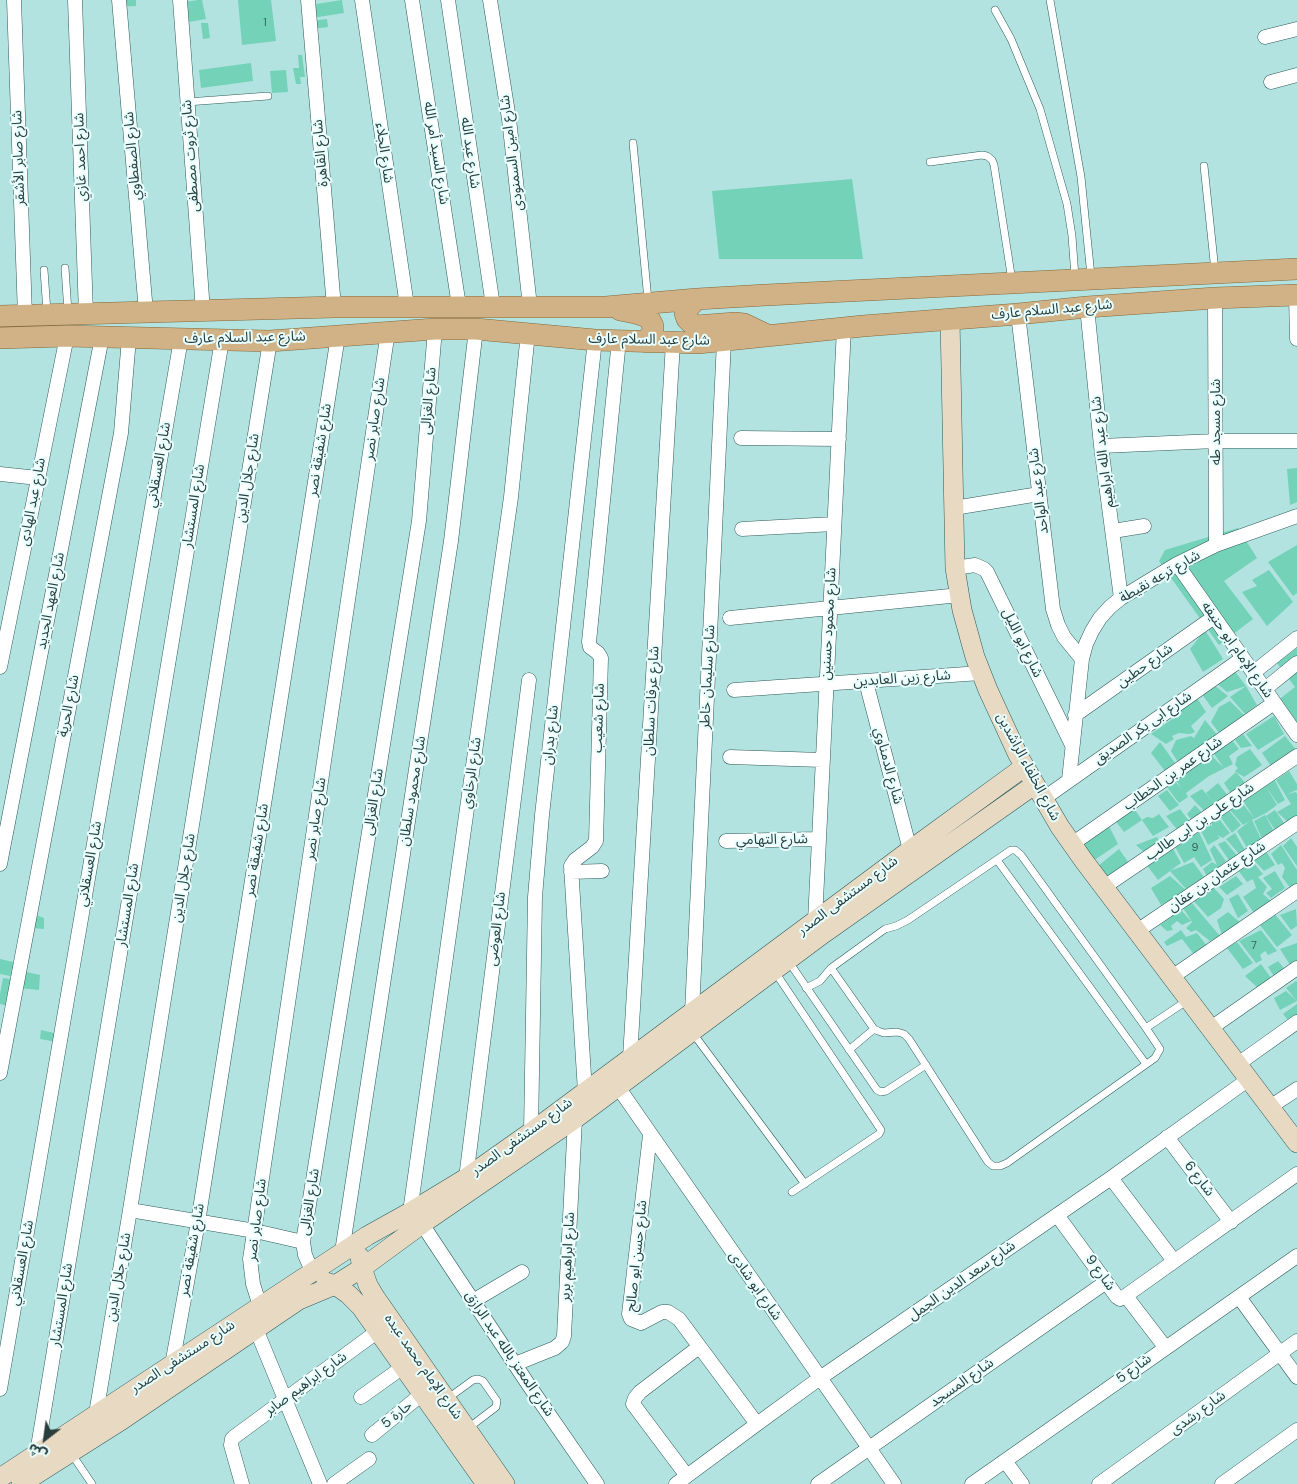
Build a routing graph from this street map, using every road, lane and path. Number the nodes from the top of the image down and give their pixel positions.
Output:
1 (14, 0) edge
2 (75, 0) edge
3 (119, 0) edge
4 (180, 0) edge
5 (308, 0) edge
6 (362, 0) edge
7 (412, 0) edge
8 (448, 0) edge
9 (490, 0) edge
10 (1050, 0) edge
11 (996, 10) dead end
12 (1297, 29) edge
13 (1265, 38) dead end
14 (1297, 75) edge
15 (1271, 82) dead end
16 (268, 96) dead end
17 (187, 102) junction
18 (633, 143) dead end
19 (930, 162) dead end
20 (1204, 166) dead end
21 (65, 268) dead end
22 (1297, 269) edge
23 (44, 270) dead end
24 (1215, 272) junction
25 (1083, 279) junction
26 (1012, 283) junction
27 (1296, 296) edge
28 (1216, 298) junction
29 (697, 299) junction
30 (648, 303) junction
31 (407, 306) junction
32 (459, 306) junction
33 (493, 306) junction
34 (530, 306) junction
35 (334, 307) junction
36 (606, 307) junction
37 (1087, 307) junction
38 (203, 311) junction
39 (146, 312) junction
40 (67, 314) junction
41 (1018, 314) junction
42 (0, 316) edge
43 (25, 316) junction
44 (950, 318) junction
45 (435, 328) junction
46 (844, 328) junction
47 (476, 329) junction
48 (388, 331) junction
49 (528, 333) junction
50 (67, 336) junction
51 (338, 336) junction
52 (768, 336) junction
53 (102, 337) junction
54 (0, 338) edge
55 (130, 338) junction
56 (181, 339) junction
57 (1297, 339) edge
58 (222, 340) junction
59 (594, 340) junction
60 (619, 340) junction
61 (270, 341) junction
62 (724, 341) junction
63 (645, 342) junction
64 (673, 344) junction
65 (741, 438) dead end
66 (839, 439) junction
67 (1216, 441) junction
68 (1297, 442) edge
69 (1102, 446) junction
70 (0, 474) edge
71 (38, 478) junction
72 (1039, 494) junction
73 (954, 508) junction
74 (1297, 516) edge
75 (834, 524) junction
76 (1144, 526) dead end
77 (742, 529) dead end
78 (1113, 531) junction
79 (1216, 545) junction
80 (1177, 564) junction
81 (956, 568) junction
82 (960, 595) junction
83 (1121, 598) junction
84 (830, 608) junction
85 (1214, 617) junction
86 (730, 618) dead end
87 (1297, 638) edge
88 (1243, 658) junction
89 (1082, 659) junction
90 (1297, 664) edge
91 (0, 668) edge
92 (981, 673) junction
93 (1253, 673) junction
94 (529, 680) dead end
95 (866, 682) junction
96 (826, 684) junction
97 (1265, 689) junction
98 (734, 690) dead end
99 (1274, 703) junction
100 (1075, 715) junction
101 (1297, 735) edge
102 (1072, 744) junction
103 (1297, 756) edge
104 (730, 757) dead end
105 (822, 760) junction
106 (1024, 767) junction
107 (1069, 780) junction
108 (1038, 792) junction
109 (1297, 823) edge
110 (818, 839) junction
111 (726, 841) dead end
112 (1072, 844) junction
113 (910, 850) junction
114 (997, 860) junction
115 (0, 864) edge
116 (602, 871) dead end
117 (572, 872) junction
118 (1104, 887) junction
119 (1297, 891) edge
120 (814, 921) junction
121 (1137, 930) junction
122 (781, 965) junction
123 (831, 968) junction
124 (1297, 968) edge
125 (1172, 977) junction
126 (806, 988) junction
127 (1189, 999) junction
128 (692, 1012) junction
129 (1297, 1022) edge
130 (1146, 1028) junction
131 (1211, 1028) junction
132 (874, 1029) junction
133 (692, 1032) junction
134 (849, 1050) junction
135 (630, 1058) junction
136 (1146, 1064) junction
137 (926, 1065) junction
138 (1243, 1072) junction
139 (0, 1073) edge
140 (618, 1087) junction
141 (1297, 1089) edge
142 (585, 1092) junction
143 (1270, 1107) junction
144 (575, 1119) junction
145 (531, 1132) junction
146 (650, 1135) junction
147 (1167, 1137) junction
148 (1297, 1143) edge
149 (1297, 1174) edge
150 (466, 1178) junction
151 (1111, 1178) junction
152 (805, 1184) junction
153 (792, 1192) dead end
154 (130, 1210) junction
155 (1057, 1215) junction
156 (416, 1218) junction
157 (198, 1222) junction
158 (1231, 1222) junction
159 (254, 1231) junction
160 (303, 1242) junction
161 (354, 1244) junction
162 (1297, 1256) edge
163 (377, 1257) junction
164 (1174, 1261) junction
165 (362, 1268) junction
166 (314, 1271) junction
167 (522, 1272) dead end
168 (1106, 1282) junction
169 (334, 1285) junction
170 (303, 1288) junction
171 (1239, 1297) junction
172 (1124, 1298) junction
173 (368, 1302) junction
174 (473, 1302) junction
175 (260, 1306) junction
176 (256, 1329) junction
177 (378, 1331) junction
178 (1297, 1341) edge
179 (699, 1347) junction
180 (1165, 1347) junction
181 (1280, 1354) junction
182 (515, 1364) junction
183 (172, 1365) junction
184 (403, 1366) junction
185 (1297, 1377) edge
186 (820, 1378) junction
187 (0, 1389) edge
188 (422, 1394) junction
189 (361, 1397) dead end
190 (285, 1399) junction
191 (446, 1400) junction
192 (96, 1414) junction
193 (757, 1424) junction
194 (467, 1430) junction
195 (1297, 1430) edge
196 (372, 1435) dead end
197 (869, 1448) junction
198 (71, 1453) junction
199 (369, 1459) dead end
200 (42, 1460) junction
201 (1005, 1461) junction
202 (0, 1478) edge
203 (682, 1480) edge
204 (22, 1484) edge
205 (92, 1484) edge
206 (242, 1484) edge
207 (320, 1484) edge
208 (334, 1484) edge
209 (486, 1484) edge
210 (505, 1484) edge
211 (597, 1484) edge
212 (818, 1484) edge
213 (894, 1484) edge
214 (972, 1484) edge
215 (1022, 1484) edge
216 (1099, 1484) edge
217 (1222, 1484) edge

1 - 43 street, شارع صابر الأشقر
2 - 40 street, شارع احمد غازي
3 - 39 street, شارع الصفطاوي
4 - 17 street, شارع ثروت مصطفى
5 - 35 street, شارع القاهرة
6 - 31 street, شارع الجلاء
7 - 32 street, شارع السيد أمر الله
8 - 33 street, شارع عبد الله
9 - 34 street, شارع امين السمنودى
10 - 25 lane
11 - 25 lane
12 - 13 street
14 - 15 street
16 - 17 lane
17 - 38 street, شارع ثروت مصطفى
18 - 30 lane
19 - 26 lane
20 - 24 lane
21 - 40 lane
22 - 24 main road, شارع عبد السلام عارف
23 - 40 lane
24 - 25 main road, شارع عبد السلام عارف
25 - 26 main road, شارع عبد السلام عارف
26 - 29 main road, شارع عبد السلام عارف
27 - 28 main road, شارع عبد السلام عارف
27 - 57 street
28 - 37 main road, شارع عبد السلام عارف
28 - 67 street, شارع مسجد طه
29 - 30 main road, شارع عبد السلام عارف
29 - 52 main road
30 - 36 main road, شارع عبد السلام عارف
31 - 32 main road, شارع عبد السلام عارف
31 - 35 main road, شارع عبد السلام عارف
32 - 33 main road, شارع عبد السلام عارف
33 - 34 main road, شارع عبد السلام عارف
34 - 36 main road, شارع عبد السلام عارف
35 - 38 main road, شارع عبد السلام عارف
36 - 63 main road
37 - 41 main road, شارع عبد السلام عارف
37 - 69 street, شارع عبد الله ابراهيم
38 - 39 main road, شارع عبد السلام عارف
39 - 40 main road, شارع عبد السلام عارف
40 - 43 main road, شارع عبد السلام عارف
41 - 44 main road, شارع عبد السلام عارف
41 - 72 street, شارع عبد الواحد
42 - 43 main road, شارع عبد السلام عارف
44 - 46 main road, شارع عبد السلام عارف
44 - 73 main road, شارع الخلفاء الراشدين
45 - 47 main road, شارع عبد السلام عارف
45 - 48 main road, شارع عبد السلام عارف
45 - 160 street, شارع الغزالى
46 - 52 main road, شارع عبد السلام عارف
46 - 66 street, شارع محمود حسنين
47 - 49 main road, شارع عبد السلام عارف
47 - 161 street, شارع محمود سلطان
48 - 51 main road, شارع عبد السلام عارف
48 - 159 street, شارع صابر نصر
49 - 59 main road, شارع عبد السلام عارف
49 - 156 street, شارع الرخاوي
50 - 53 main road, شارع عبد السلام عارف
50 - 54 main road, شارع عبد السلام عارف
50 - 71 street, شارع عبد الهادى
51 - 61 main road, شارع عبد السلام عارف
51 - 157 street, شارع شفيقة نصر
52 - 62 main road, شارع عبد السلام عارف
53 - 55 main road, شارع عبد السلام عارف
53 - 115 street, شارع العهد الجديد
55 - 56 main road, شارع عبد السلام عارف
55 - 139 street, شارع الحرية
56 - 58 main road, شارع عبد السلام عارف
56 - 187 street, شارع العسقلاني
58 - 61 main road, شارع عبد السلام عارف
58 - 200 street, شارع المستشار
59 - 60 main road, شارع عبد السلام عارف
59 - 145 street, شارع بدران
60 - 63 main road, شارع عبد السلام عارف
60 - 117 street, شارع شعيب
61 - 154 street, شارع جلال الدين
62 - 64 main road, شارع عبد السلام عارف
62 - 128 street, شارع سليمان خاطر
63 - 64 main road, شارع عبد السلام عارف
64 - 135 street, شارع عرفات سلطان
65 - 66 street
66 - 75 street, شارع محمود حسنين
67 - 68 street
67 - 69 street
67 - 79 street, شارع مسجد طه
69 - 78 street, شارع عبد الله ابراهيم
70 - 71 street
71 - 91 street, شارع عبد الهادى
72 - 73 street
72 - 89 street, شارع عبد الواحد
73 - 81 main road, شارع الخلفاء الراشدين
74 - 79 street, شارع ترعه نقيطة
75 - 77 street
75 - 84 street, شارع محمود حسنين
76 - 78 street
78 - 83 street, شارع عبد الله ابراهيم
79 - 80 street, شارع ترعه نقيطة
80 - 83 street, شارع ترعه نقيطة
80 - 85 street, شارع الإمام ابو حنيفه
81 - 82 main road, شارع الخلفاء الراشدين
81 - 102 street, شارع ابو الليل
82 - 84 street
82 - 92 main road, شارع الخلفاء الراشدين
83 - 89 street, شارع ترعه نقيطة
84 - 86 street
84 - 96 street, شارع محمود حسنين
85 - 88 street, شارع الإمام ابو حنيفه
85 - 100 street, شارع حطين
87 - 93 street
88 - 93 street, شارع الإمام ابو حنيفه
88 - 107 street, شارع ابى بكر الصديق
89 - 100 street, شارع ترعه نقيطة
90 - 97 street
92 - 95 street, شارع زين العابدين
92 - 106 main road, شارع الخلفاء الراشدين
93 - 97 street, شارع الإمام ابو حنيفه
94 - 150 street, شارع العوضى
95 - 96 street, شارع زين العابدين
95 - 113 street, شارع الدمناوي
96 - 98 street, شارع زين العابدين
96 - 105 street, شارع محمود حسنين
97 - 99 street, شارع الإمام ابو حنيفه
99 - 101 street, شارع الإمام ابو حنيفه
99 - 112 street, شارع عمر بن الخطاب
100 - 102 street, شارع ترعه نقيطة
102 - 107 street, شارع ترعه نقيطة
103 - 118 street, شارع على بن ابى طالب
104 - 105 street
105 - 110 street, شارع محمود حسنين
106 - 108 main road, شارع الخلفاء الراشدين
106 - 113 main road, شارع مستشفى الصدر
107 - 108 street, شارع ابى بكر الصديق
108 - 112 main road, شارع الخلفاء الراشدين
108 - 122 main road, شارع مستشفى الصدر
109 - 121 street, شارع عثمان بن عفان
110 - 111 street, شارع التهامي
110 - 120 street, شارع محمود حسنين
112 - 118 main road, شارع الخلفاء الراشدين
113 - 120 main road, شارع مستشفى الصدر
114 - 123 lane
114 - 130 lane
114 - 136 lane
116 - 117 street
117 - 142 street
118 - 121 main road, شارع الخلفاء الراشدين
119 - 125 street
120 - 128 main road, شارع مستشفى الصدر
121 - 125 main road, شارع الخلفاء الراشدين
122 - 126 lane
122 - 133 main road, شارع مستشفى الصدر
122 - 152 lane
123 - 126 lane
123 - 132 lane
124 - 131 street
125 - 127 main road, شارع الخلفاء الراشدين
126 - 134 lane
127 - 130 lane
127 - 131 main road, شارع الخلفاء الراشدين
128 - 135 main road, شارع مستشفى الصدر
129 - 138 street, شارع سعد الدين الجمل
130 - 136 lane
131 - 138 main road, شارع الخلفاء الراشدين
132 - 134 lane
132 - 137 lane
133 - 140 main road, شارع مستشفى الصدر
133 - 152 lane
134 - 137 lane
135 - 142 main road, شارع مستشفى الصدر
136 - 137 lane
138 - 143 main road, شارع الخلفاء الراشدين
138 - 147 street, شارع سعد الدين الجمل
140 - 144 main road, شارع مستشفى الصدر
140 - 146 street, شارع ابو شادى
141 - 143 street
142 - 145 main road, شارع مستشفى الصدر
143 - 148 main road, شارع الخلفاء الراشدين
144 - 156 main road, شارع مستشفى الصدر
144 - 182 street, شارع ابراهيم بربر
145 - 150 main road, شارع مستشفى الصدر
146 - 179 street, شارع حسن ابو صالح
146 - 186 street, شارع ابو شادى
147 - 151 street, شارع سعد الدين الجمل
147 - 158 street, شارع 6
149 - 158 street
150 - 156 main road, شارع مستشفى الصدر
151 - 155 street, شارع سعد الدين الجمل
151 - 164 street
152 - 153 lane
154 - 157 street
154 - 192 street, شارع جلال الدين
155 - 168 street, شارع 9
155 - 186 street, شارع سعد الدين الجمل
156 - 161 main road, شارع مستشفى الصدر
156 - 163 main road, شارع مستشفى الصدر
156 - 174 street, شارع المعتز بالله عبد الرازق
157 - 159 street
157 - 183 street, شارع شفيقة نصر
158 - 164 street
159 - 160 street
159 - 175 street, شارع صابر نصر
160 - 166 street, شارع الغزالى
161 - 163 main road
161 - 165 main road, شارع الإمام محمد عبده
161 - 166 main road, شارع مستشفى الصدر
162 - 171 street, شارع 5
163 - 165 main road, شارع مستشفى الصدر
164 - 172 street
165 - 169 main road, شارع مستشفى الصدر
165 - 173 main road, شارع الإمام محمد عبده
166 - 169 main road, شارع الإمام محمد عبده
166 - 170 main road, شارع مستشفى الصدر
167 - 174 street
168 - 172 street, شارع 9
168 - 197 street, شارع المسجد
169 - 170 main road, شارع مستشفى الصدر
169 - 173 main road, شارع الإمام محمد عبده
170 - 175 main road, شارع مستشفى الصدر
170 - 176 main road, شارع مستشفى الصدر
171 - 180 street, شارع 5
171 - 181 street
172 - 180 street, شارع 9
173 - 177 main road, شارع الإمام محمد عبده
173 - 191 main road, شارع الإمام محمد عبده
174 - 182 street, شارع المعتز بالله عبد الرازق
175 - 183 main road, شارع مستشفى الصدر
176 - 190 street
176 - 198 main road, شارع مستشفى الصدر
177 - 184 main road, شارع الإمام محمد عبده
177 - 190 street, شارع ابراهيم صابر
178 - 181 street, شارع رشدى
179 - 193 street
179 - 203 street
180 - 201 street, شارع 5
181 - 185 street
181 - 216 street, شارع رشدى
182 - 211 street, شارع المعتز بالله عبد الرازق
183 - 192 main road, شارع مستشفى الصدر
184 - 188 main road, شارع الإمام محمد عبده
184 - 189 street
186 - 193 street, شارع سعد الدين الجمل
186 - 197 street, شارع ابو شادى
188 - 196 street, حارة 5
188 - 209 main road, شارع الإمام محمد عبده
190 - 206 street, شارع ابراهيم صابر
190 - 207 street
191 - 194 main road, شارع الإمام محمد عبده
191 - 194 lane
192 - 200 main road, شارع مستشفى الصدر
193 - 203 street, شارع سعد الدين الجمل
194 - 210 main road, شارع الإمام محمد عبده
195 - 217 street
197 - 212 street, شارع المسجد
197 - 213 street, شارع ابو شادى
198 - 200 main road, شارع مستشفى الصدر
198 - 205 lane
199 - 208 street
200 - 202 main road, شارع مستشفى الصدر
200 - 204 main road, شارع مستشفى الصدر
201 - 214 street, شارع 5
201 - 215 street

